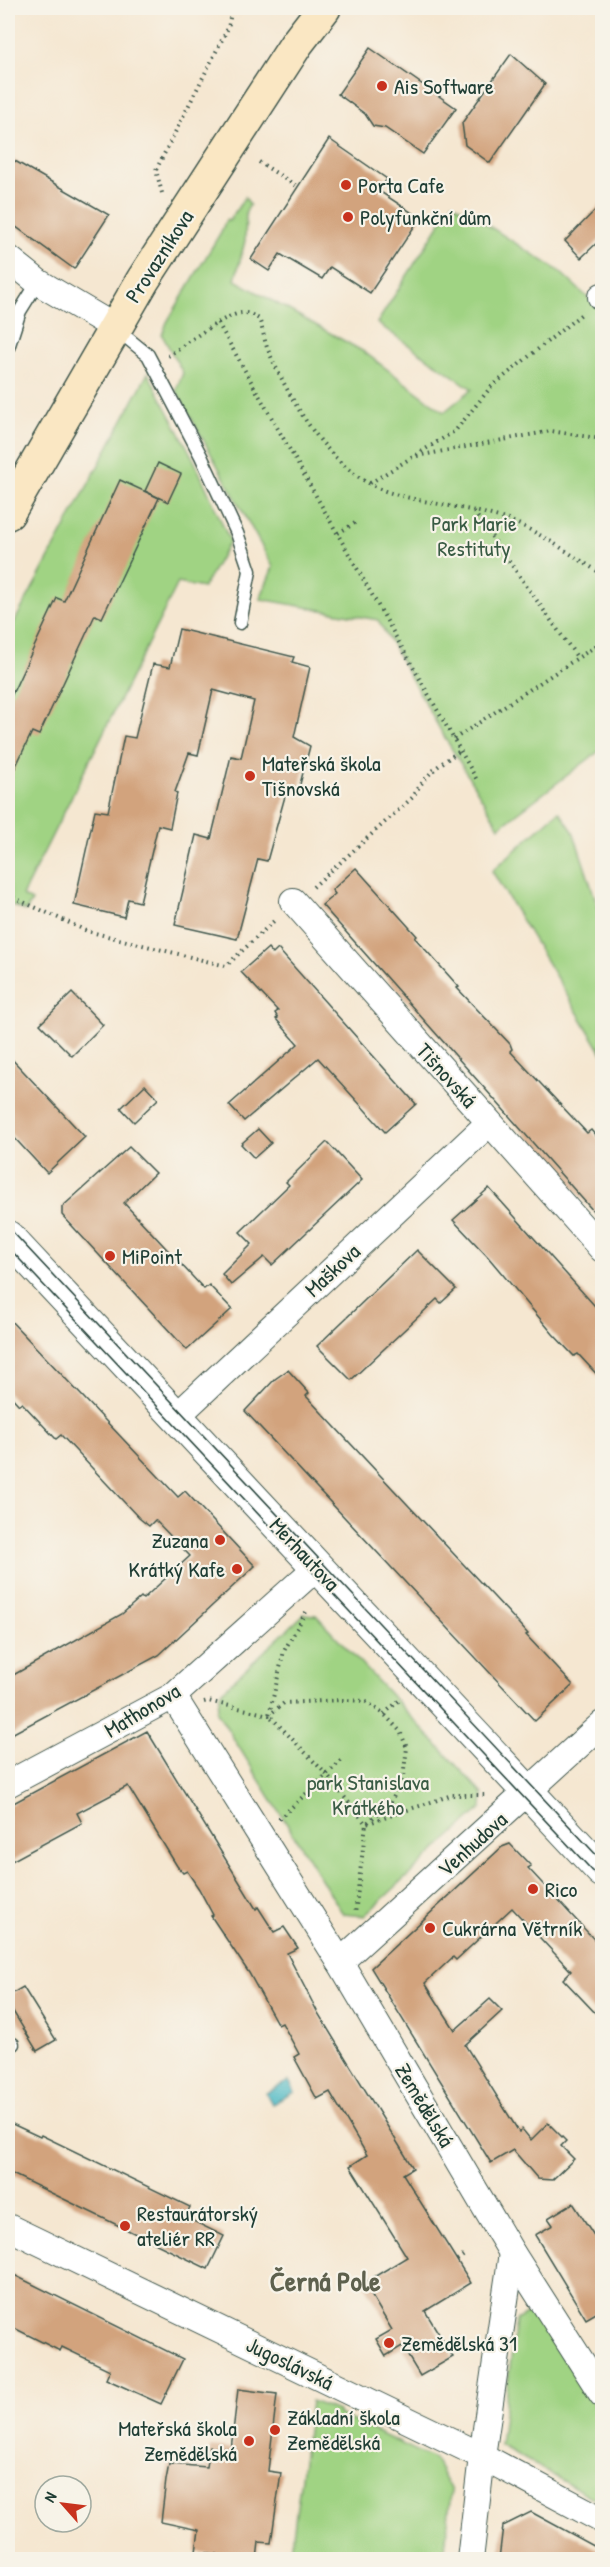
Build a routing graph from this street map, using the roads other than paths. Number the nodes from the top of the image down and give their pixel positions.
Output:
1 (324, 8) edge
2 (8, 258) edge
3 (38, 282) junction
4 (114, 327) junction
5 (8, 348) edge
6 (8, 513) edge
7 (240, 623) dead end
8 (292, 901) road end
9 (489, 1123) junction
10 (8, 1237) edge
11 (603, 1249) edge
12 (176, 1417) junction
13 (317, 1567) junction
14 (173, 1696) junction
15 (603, 1724) edge
16 (8, 1784) edge
17 (530, 1792) junction
18 (603, 1871) edge
19 (348, 1955) junction
20 (8, 2227) edge
21 (512, 2253) junction
22 (603, 2394) edge
23 (482, 2456) junction
24 (603, 2520) edge
25 (470, 2559) edge

1 - 4 main road, Provazníkova
2 - 3 street
3 - 4 street
3 - 5 lane
4 - 6 main road, Provazníkova
4 - 7 lane
8 - 9 street, Tišnovská
9 - 11 street, Tišnovská
9 - 12 street, Maškova
10 - 12 street, Merhautova
12 - 13 street, Merhautova
13 - 14 street, Mathonova
13 - 17 street, Merhautova
14 - 16 street, Mathonova
14 - 19 street, Zemědělská
15 - 17 street, Venhudova
17 - 18 street, Merhautova
17 - 19 street, Venhudova
19 - 21 street, Zemědělská
20 - 23 street, Jugoslávská
21 - 22 street
21 - 23 street
23 - 24 street, Jugoslávská
23 - 25 street

